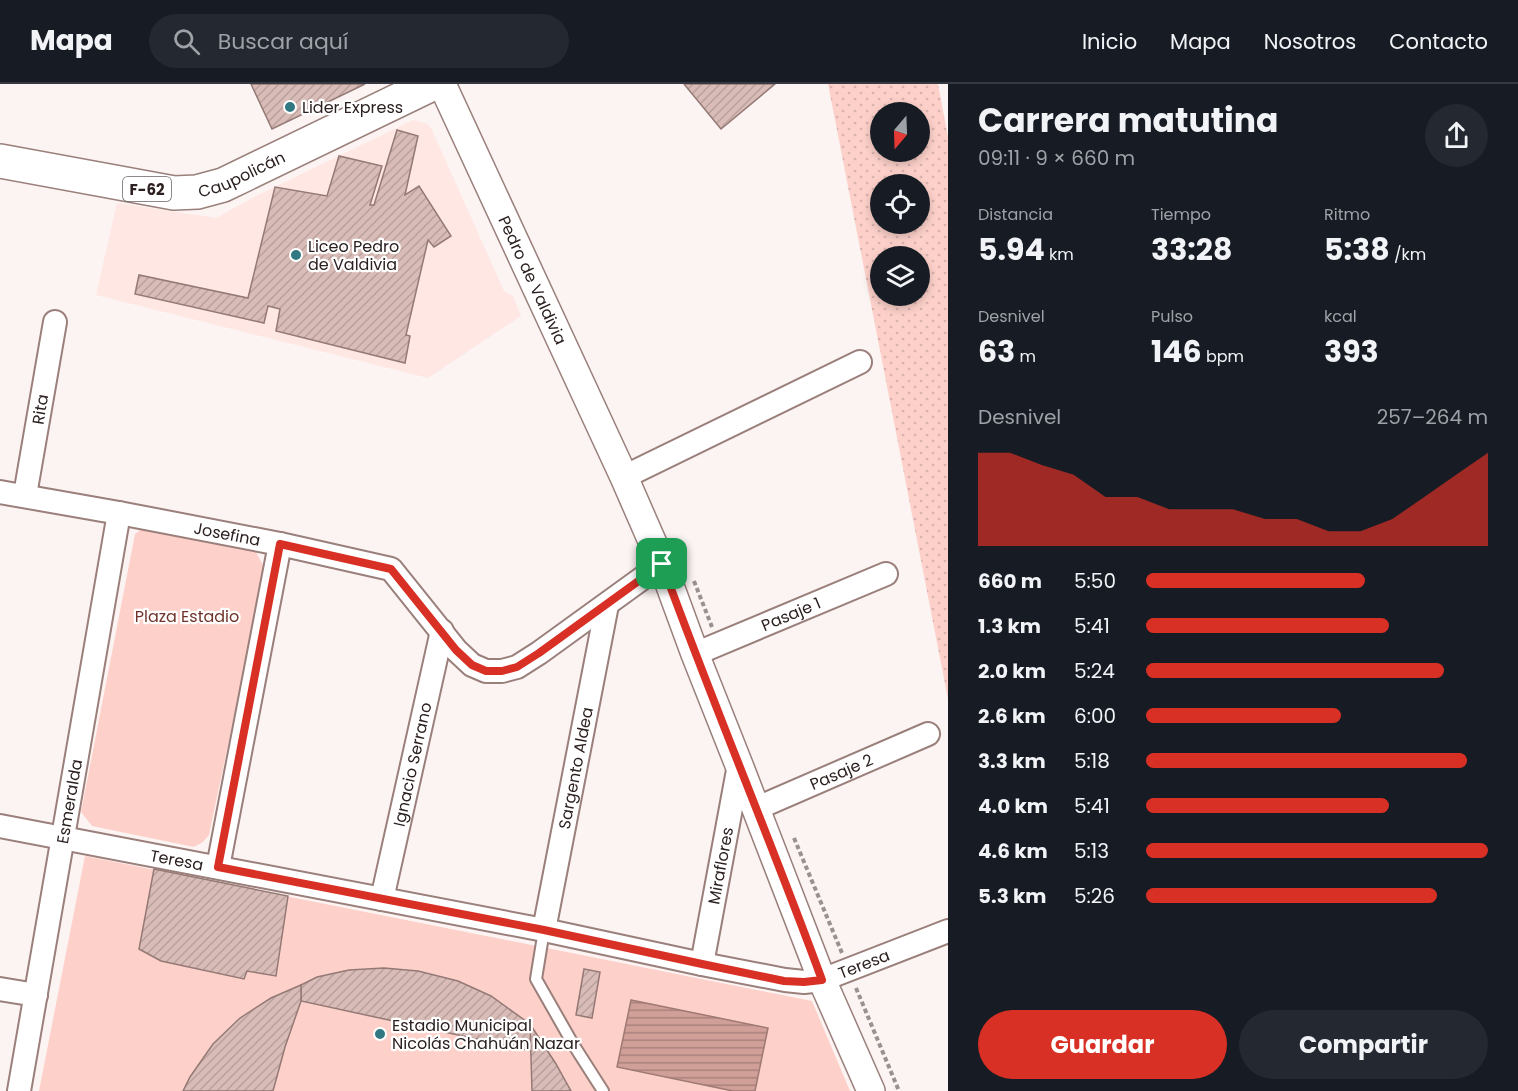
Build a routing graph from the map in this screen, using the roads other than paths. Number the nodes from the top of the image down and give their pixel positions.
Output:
1 (432, 84) edge
2 (442, 84) edge
3 (0, 161) edge
4 (55, 322) dead end
5 (860, 362) dead end
6 (624, 477) junction
7 (0, 492) edge
8 (25, 495) junction
9 (120, 513) junction
10 (280, 544) junction
11 (662, 564) junction
12 (886, 574) dead end
13 (607, 605) junction
14 (442, 631) junction
15 (695, 654) junction
16 (928, 735) dead end
17 (739, 765) junction
18 (755, 809) junction
19 (0, 826) edge
20 (63, 838) junction
21 (218, 867) junction
22 (382, 899) junction
23 (544, 930) junction
24 (948, 931) edge
25 (702, 964) junction
26 (822, 980) junction
27 (0, 989) edge
28 (36, 995) junction
29 (19, 1091) edge
30 (603, 1091) edge
31 (871, 1091) edge

1 - 3 main road, Caupolicán / F-62
2 - 6 street, Pedro de Valdivia
4 - 8 street, Rita
5 - 6 street
6 - 11 street, Pedro de Valdivia
7 - 8 street, Josefina
8 - 9 street, Josefina
9 - 10 street, Josefina
9 - 20 street, Esmeralda
10 - 14 street, Josefina
10 - 21 street
11 - 13 street, Josefina
11 - 15 street, Pedro de Valdivia
12 - 15 street, Pasaje 1
13 - 14 street, Josefina
13 - 23 street, Sargento Aldea
14 - 22 street, Ignacio Serrano
15 - 17 street, Pedro de Valdivia
16 - 18 street, Pasaje 2
17 - 18 street, Pedro de Valdivia
17 - 25 street, Miraflores
18 - 26 street, Pedro de Valdivia
19 - 20 street, Teresa
20 - 21 street, Teresa
20 - 28 street, Esmeralda
21 - 22 street, Teresa
22 - 23 street, Teresa
23 - 25 street, Teresa
23 - 30 lane
24 - 26 street, Teresa
25 - 26 street, Teresa
26 - 31 street, Pedro de Valdivia
27 - 28 street
28 - 29 street, Esmeralda

